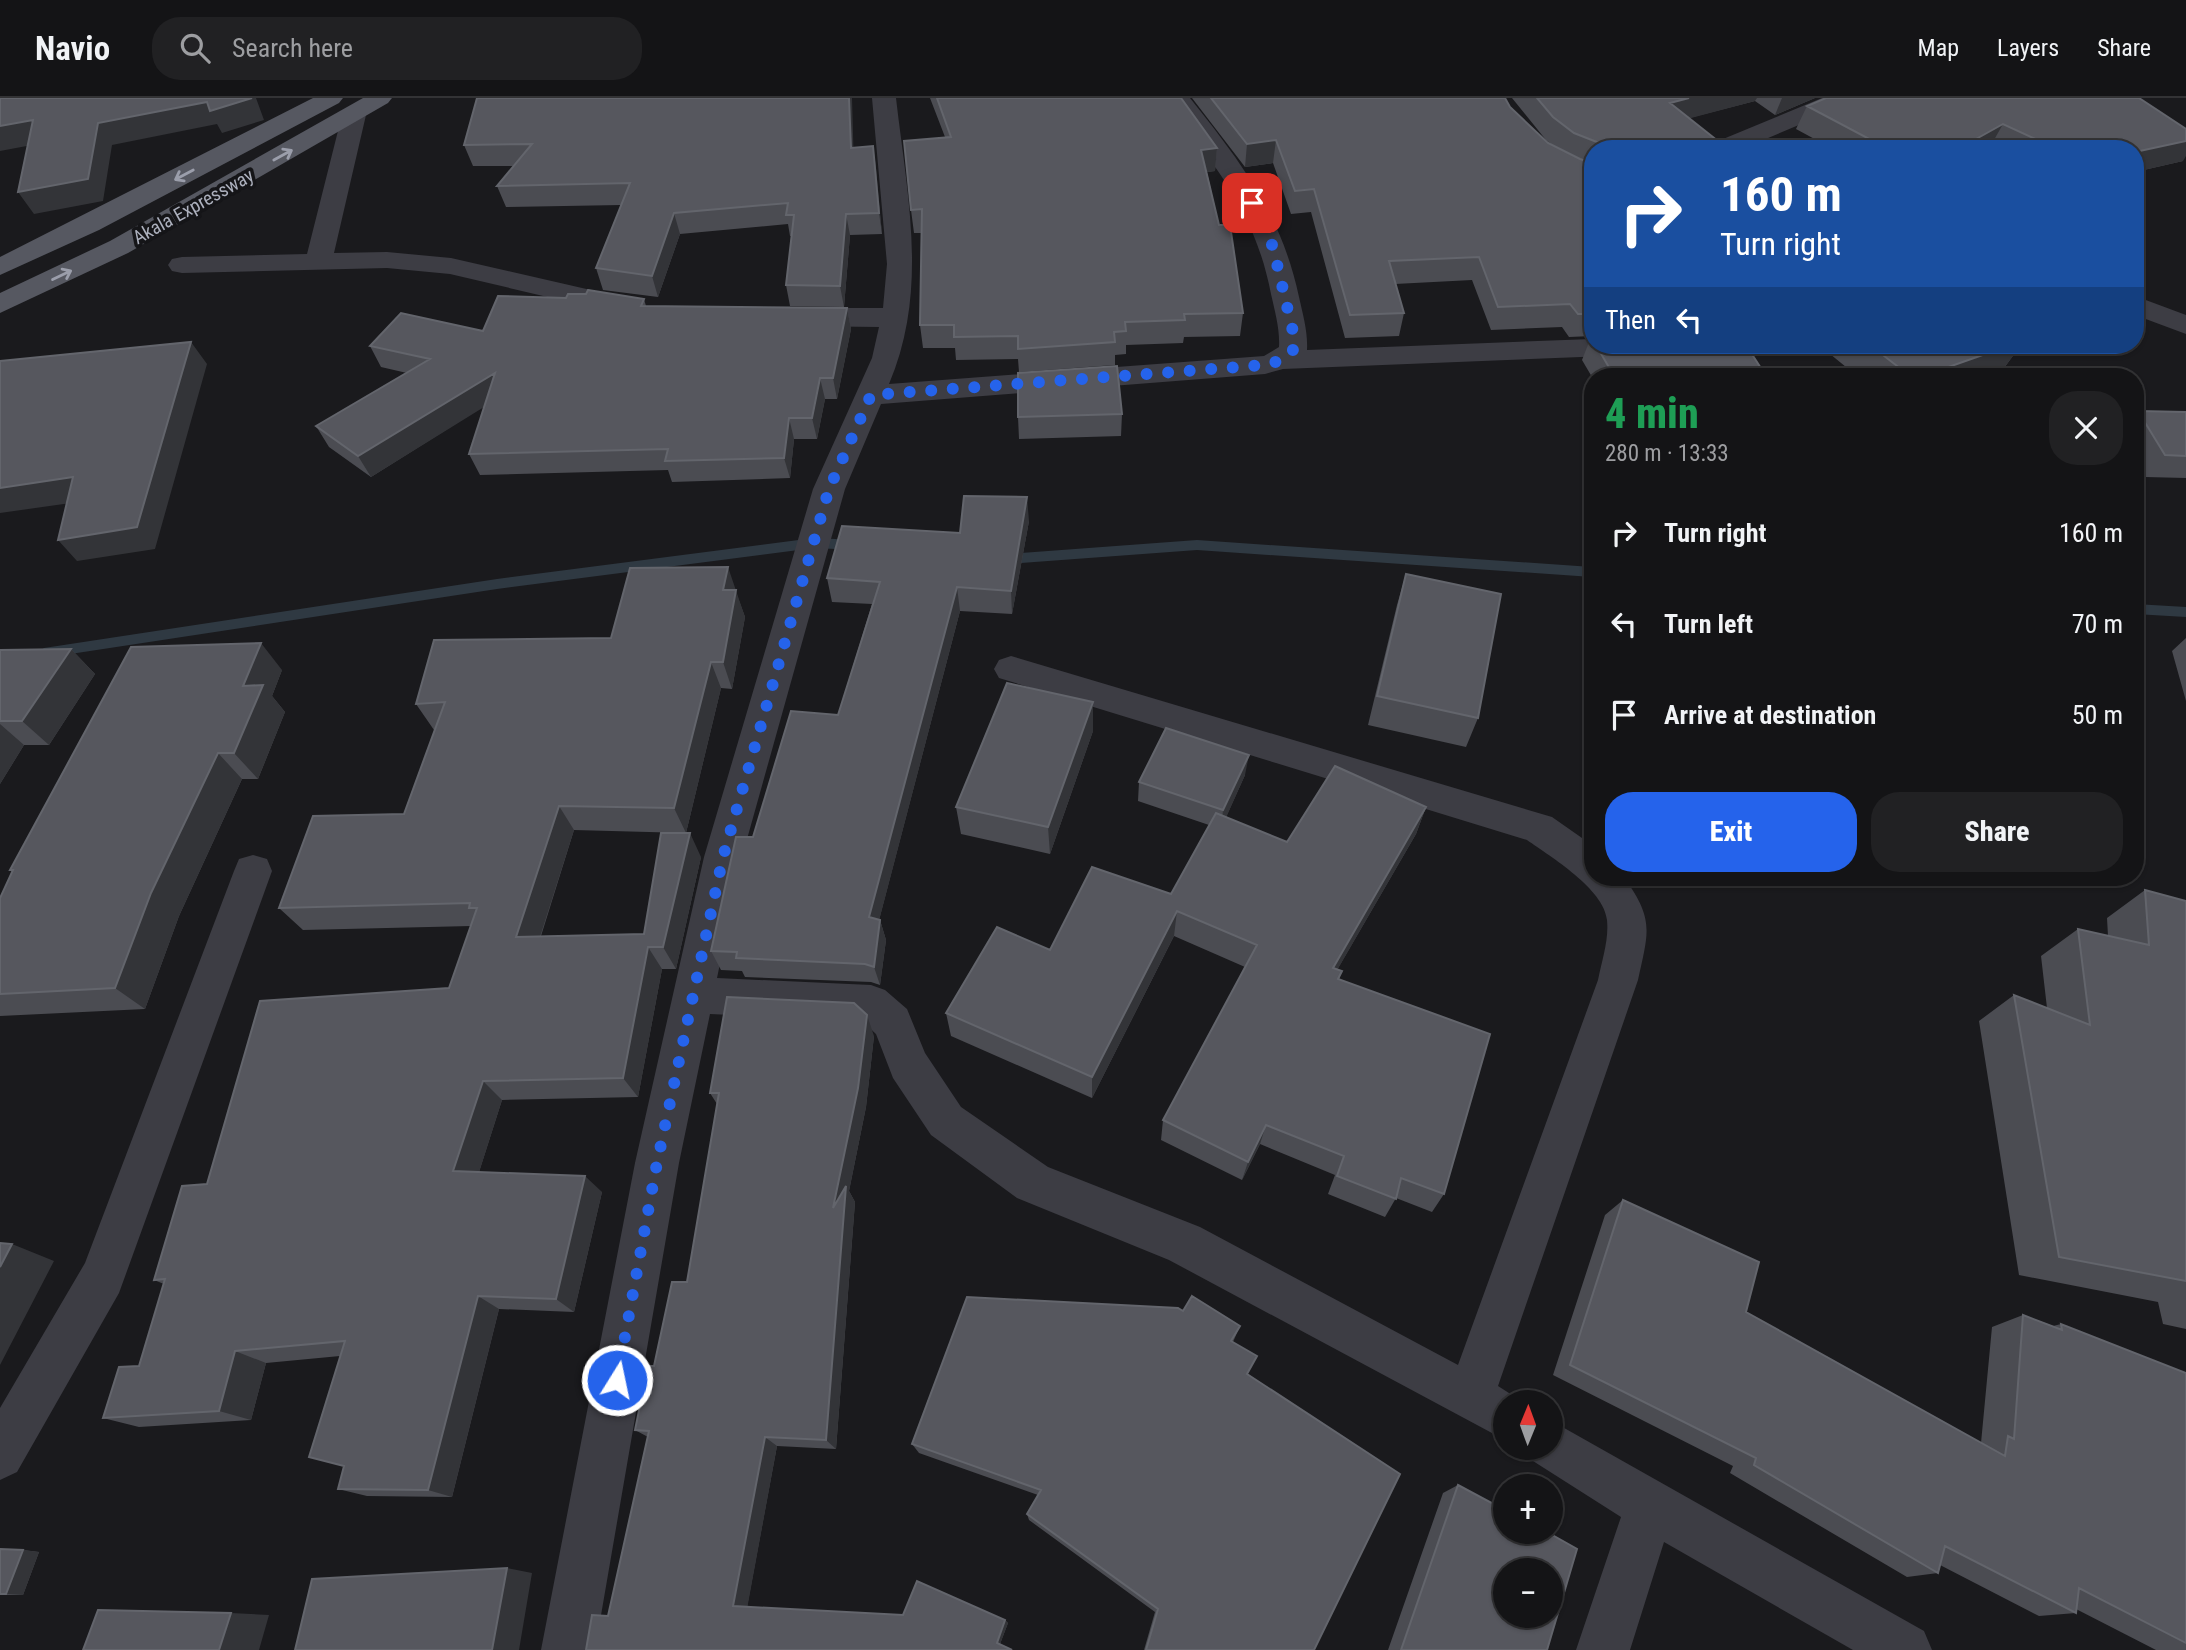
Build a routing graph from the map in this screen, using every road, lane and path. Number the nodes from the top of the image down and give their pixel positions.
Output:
1 (331, 98) edge
2 (380, 98) edge
3 (884, 98) edge
4 (1178, 98) edge
5 (1843, 98) edge
6 (354, 115) junction
7 (1742, 140) edge
8 (319, 261) junction
9 (182, 265) dead end
10 (0, 267) edge
11 (0, 304) edge
12 (646, 308) edge
13 (2144, 309) edge
14 (771, 317) edge
15 (894, 319) junction
16 (2186, 325) edge
17 (1584, 348) edge
18 (1282, 360) junction
19 (871, 395) junction
20 (1011, 669) dead end
21 (1584, 860) edge
22 (253, 871) dead end
23 (1609, 886) edge
24 (693, 995) junction
25 (1488, 1405) edge
26 (1563, 1452) edge
27 (0, 1455) edge
28 (1650, 1506) junction
29 (568, 1650) edge
30 (1603, 1650) edge
31 (1905, 1650) edge

1 -> 10 main road, Akala Expressway
2 - 6 main road, Akala Expressway
3 - 15 street
4 - 18 street
5 - 7 street
6 - 8 street
11 -> 6 main road, Akala Expressway
8 - 9 street
8 - 12 street
13 - 16 street
14 - 15 street
15 - 19 street
17 - 18 street
18 - 19 street
19 - 24 street
20 - 21 street
22 - 27 street
23 - 25 street
24 - 25 street
24 - 29 street
26 - 28 street
28 - 30 street
28 - 31 street

